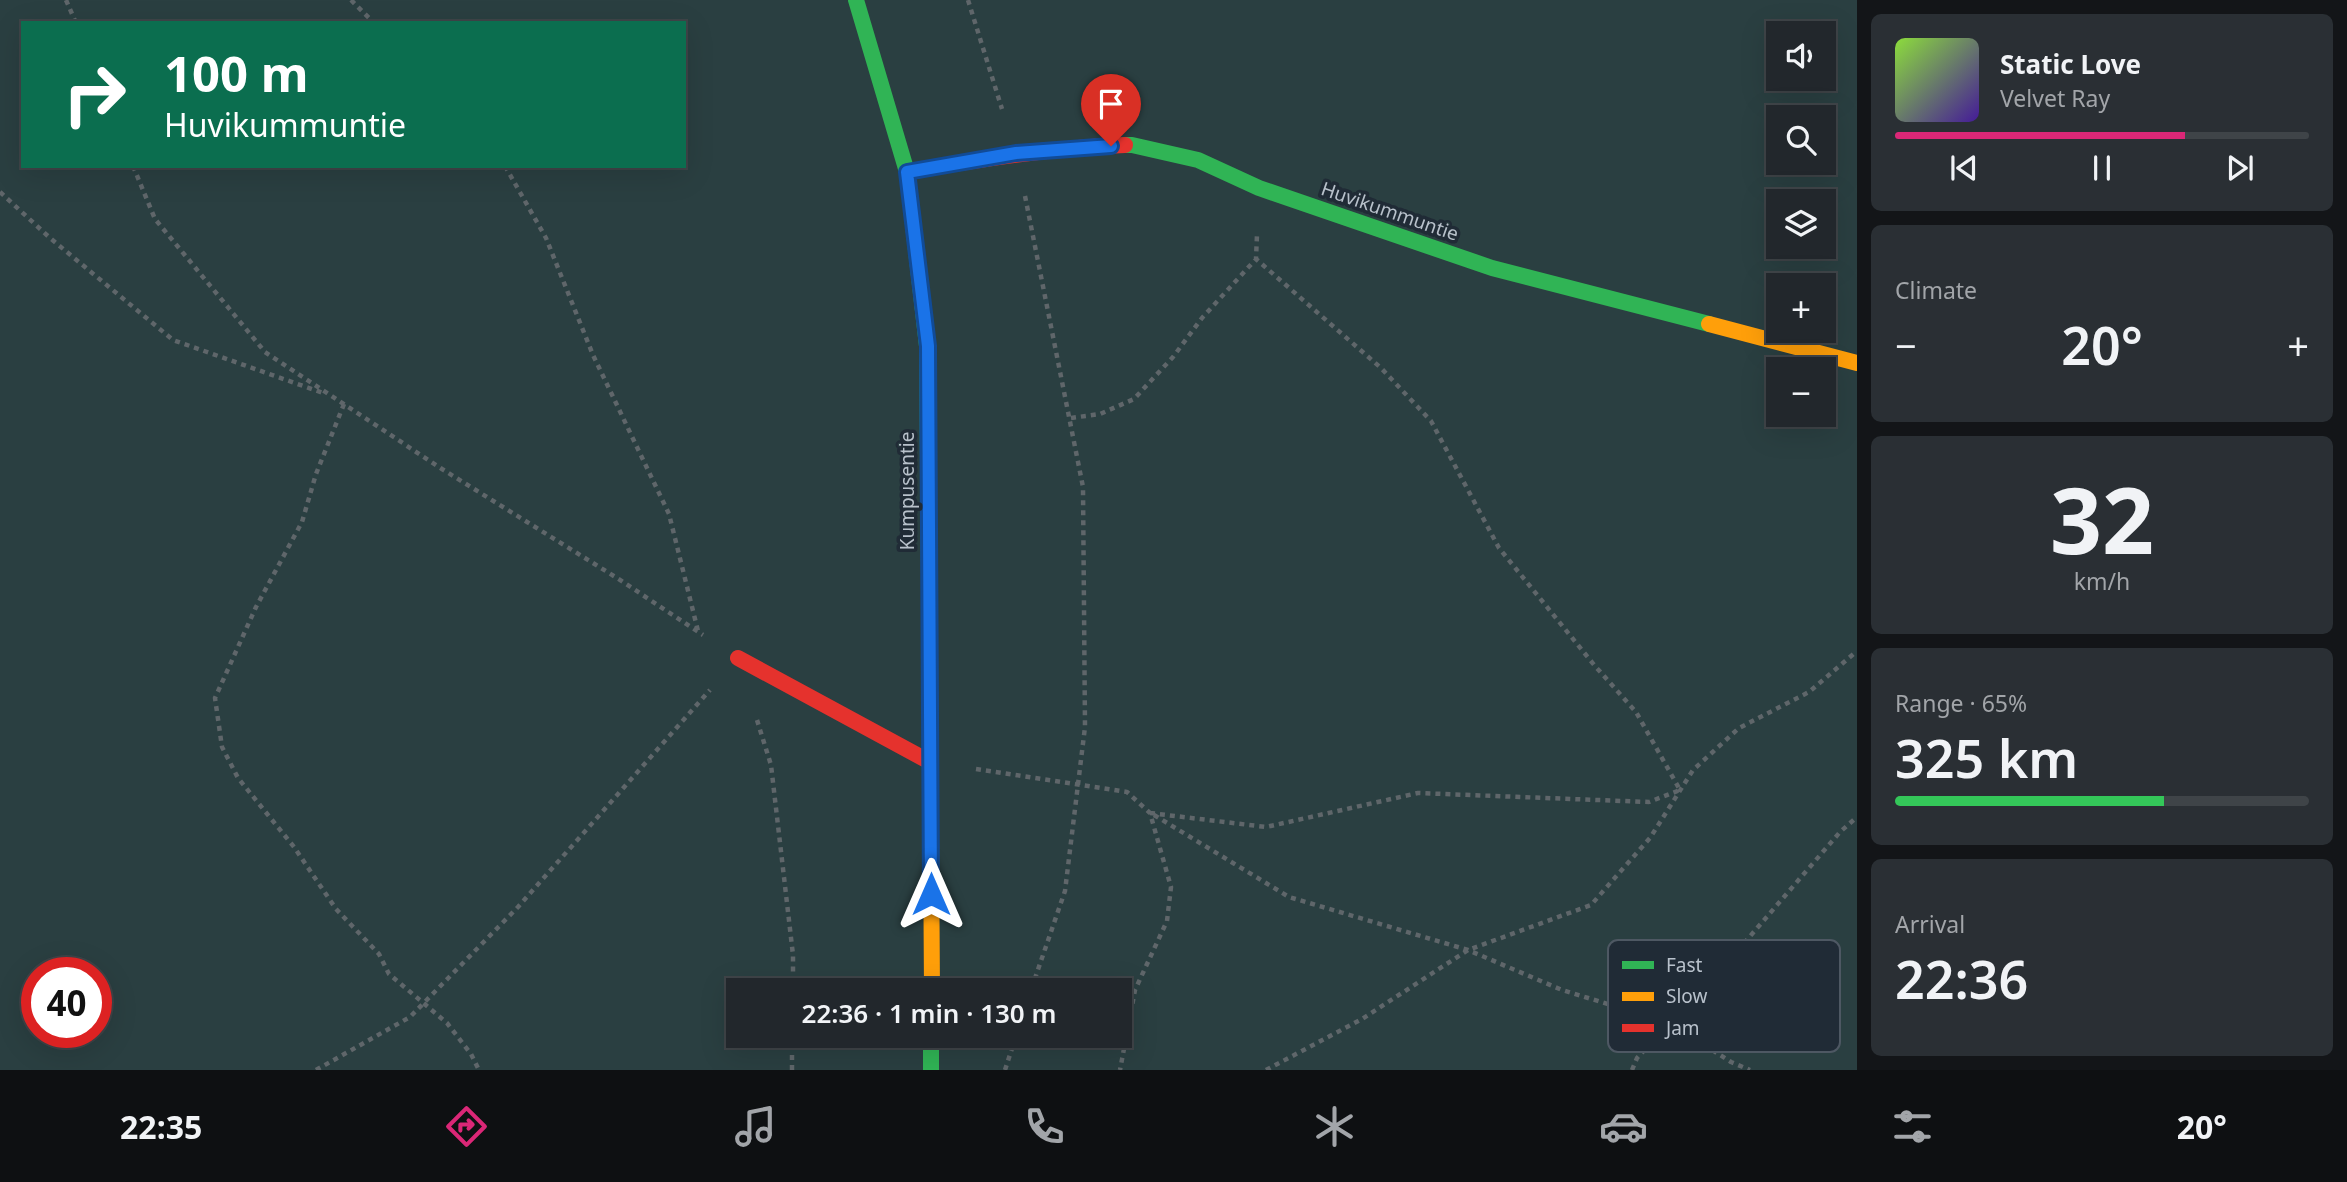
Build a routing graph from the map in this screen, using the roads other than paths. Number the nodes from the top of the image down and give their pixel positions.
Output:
1 (856, 0) edge
2 (907, 172) junction
3 (1857, 363) edge
4 (738, 657) road end
5 (930, 762) junction
6 (932, 978) edge
7 (932, 1048) edge
8 (931, 1070) edge

1 - 2 street, Kumpusentie
2 - 3 street, Huvikummuntie
2 - 5 street, Kumpusentie
4 - 5 street
5 - 6 street, Kumpusentie
7 - 8 street

